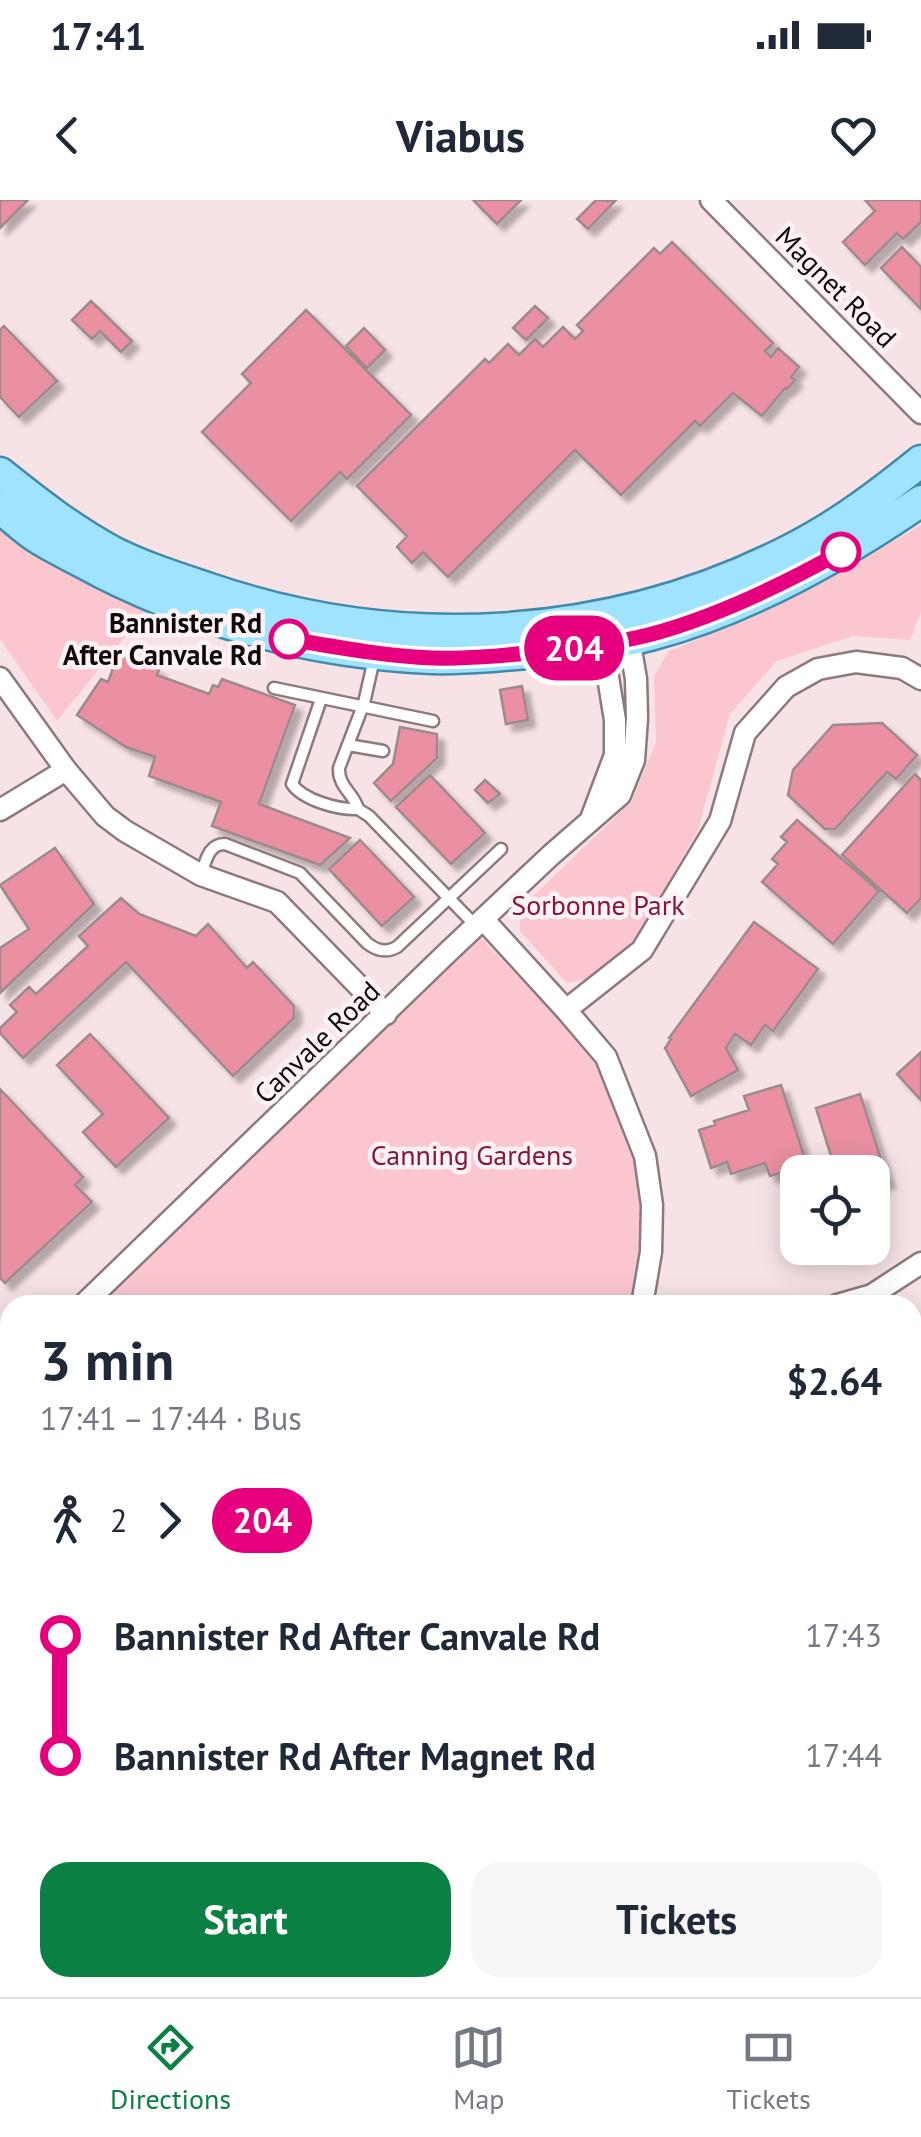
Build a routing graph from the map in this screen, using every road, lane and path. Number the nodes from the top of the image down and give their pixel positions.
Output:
1 (711, 200) edge
2 (921, 414) edge
3 (921, 461) edge
4 (0, 473) edge
5 (921, 500) edge
6 (0, 508) edge
7 (613, 628) junction
8 (376, 652) junction
9 (0, 678) edge
10 (921, 679) edge
11 (274, 688) dead end
12 (321, 698) junction
13 (362, 708) junction
14 (433, 721) dead end
15 (348, 745) junction
16 (383, 751) dead end
17 (66, 770) junction
18 (0, 810) edge
19 (358, 810) junction
20 (501, 849) dead end
21 (201, 874) junction
22 (449, 898) junction
23 (479, 923) junction
24 (566, 1010) junction
25 (386, 1014) junction
26 (921, 1263) edge
27 (92, 1295) edge
28 (650, 1295) edge
29 (872, 1295) edge

1 - 2 street, Magnet Road
3 - 7 main road
4 - 7 main road
5 - 7 main road
6 - 8 main road
7 - 8 main road
7 - 23 street, Canvale Road
8 - 13 lane
9 - 17 street
10 - 24 street
11 - 12 lane
12 - 13 lane
12 - 19 lane
13 - 14 lane
13 - 15 lane
15 - 16 lane
15 - 19 lane
17 - 18 street
17 - 21 street
19 - 22 lane
20 - 22 lane
21 - 22 lane
21 - 25 street
22 - 23 lane
23 - 24 street
23 - 25 street, Canvale Road
24 - 28 street
25 - 27 street, Canvale Road
26 - 29 street

